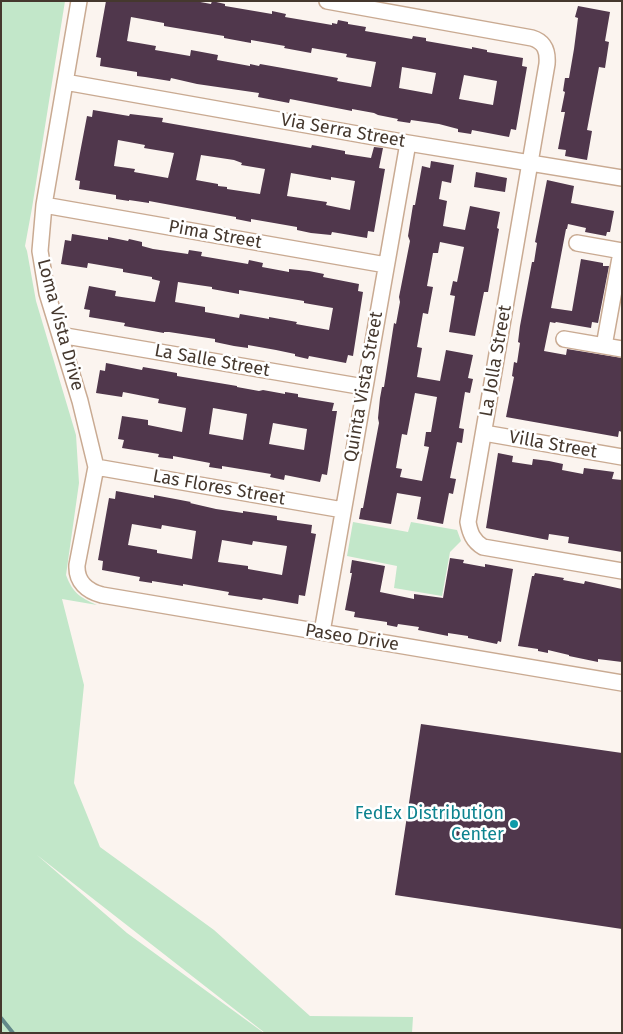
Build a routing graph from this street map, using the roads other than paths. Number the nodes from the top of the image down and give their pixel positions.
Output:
1 (80, 1) edge
2 (327, 1) edge
3 (65, 82) junction
4 (408, 143) junction
5 (531, 164) junction
6 (622, 178) edge
7 (44, 205) junction
8 (578, 243) dead end
9 (621, 252) edge
10 (386, 264) junction
11 (60, 335) junction
12 (564, 339) dead end
13 (604, 346) junction
14 (622, 349) edge
15 (364, 388) junction
16 (484, 433) junction
17 (622, 457) edge
18 (96, 467) junction
19 (343, 510) junction
20 (622, 571) edge
21 (84, 586) joint
22 (322, 632) junction
23 (622, 683) edge

1 - 3 street, Loma Vista Drive
2 - 5 street, La Jolla Street
3 - 4 street, Via Serra Street
3 - 7 street, Loma Vista Drive
4 - 5 street, Via Serra Street
4 - 10 street, Quinta Vista Street
5 - 6 street, Via Serra Street
5 - 16 street, La Jolla Street
7 - 10 street, Pima Street
7 - 11 street, Loma Vista Drive
8 - 9 street
9 - 13 street
10 - 15 street, Quinta Vista Street
11 - 15 street, La Salle Street
11 - 18 street, Loma Vista Drive
12 - 13 street
13 - 14 street
15 - 19 street, Quinta Vista Street
16 - 17 street, Villa Street
16 - 20 street, La Jolla Street
18 - 19 street, Las Flores Street
18 - 21 street, Loma Vista Drive
19 - 22 street, Quinta Vista Street
21 - 22 street, Paseo Drive
22 - 23 street, Paseo Drive

